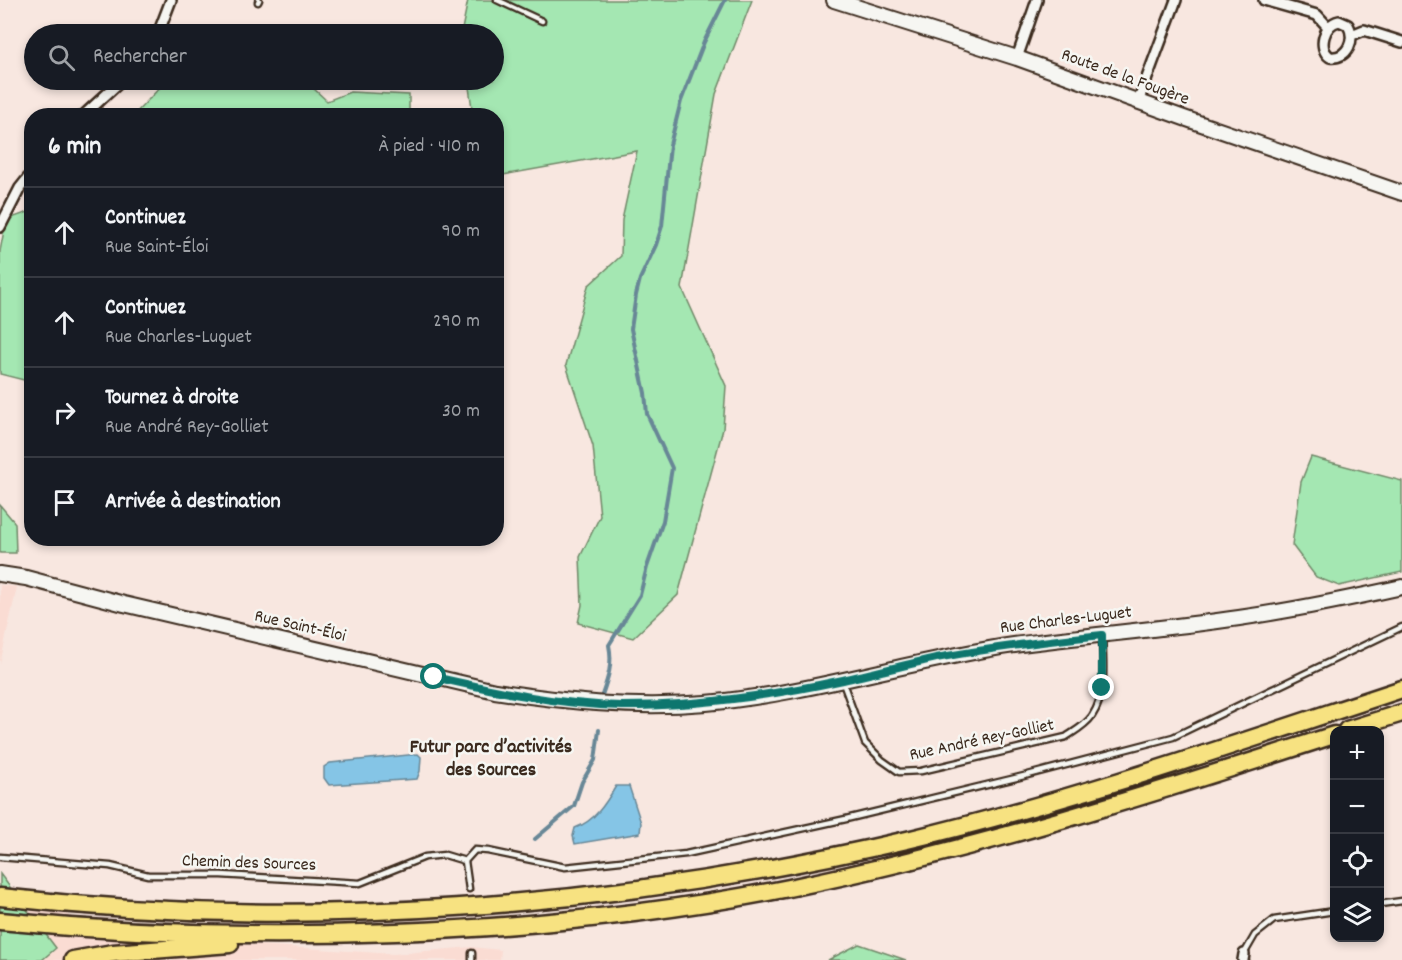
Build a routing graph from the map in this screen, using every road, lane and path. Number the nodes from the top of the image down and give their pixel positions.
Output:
1 (171, 0) edge
2 (497, 0) edge
3 (834, 0) edge
4 (1037, 0) edge
5 (1176, 0) edge
6 (1264, 0) edge
7 (542, 21) dead end
8 (162, 24) edge
9 (1328, 27) junction
10 (1352, 35) junction
11 (1402, 42) edge
12 (1017, 58) junction
13 (111, 90) edge
14 (1138, 102) junction
15 (92, 108) edge
16 (24, 183) edge
17 (1402, 193) edge
18 (0, 227) edge
19 (0, 574) edge
20 (1402, 587) edge
21 (1402, 627) edge
22 (1102, 635) junction
23 (842, 680) junction
24 (1402, 689) edge
25 (593, 704) joint
26 (1402, 713) edge
27 (1360, 726) edge
28 (1330, 737) edge
29 (0, 858) edge
30 (465, 861) junction
31 (469, 889) dead end
32 (0, 897) edge
33 (1402, 901) edge
34 (1384, 903) edge
35 (1330, 912) edge
36 (0, 921) edge
37 (324, 935) junction
38 (472, 953) dead end
39 (1244, 957) edge
40 (73, 960) edge
41 (472, 960) edge

1 - 8 street
2 - 7 lane
3 - 12 main road, Route de la Fougère
4 - 12 street
5 - 14 street
6 - 9 street
9 - 10 street
9 - 10 street
10 - 11 street
12 - 14 main road, Route de la Fougère
13 - 15 street
14 - 17 main road, Route de la Fougère
16 - 18 street
19 - 25 main road, Rue Saint-Éloi
20 - 22 main road, Rue Charles-Luguet
21 - 30 lane
22 - 23 main road, Rue Charles-Luguet
22 - 23 lane, Rue André Rey-Golliet
23 - 25 main road, Rue Charles-Luguet
24 - 32 highway
26 - 27 highway
28 - 37 highway
29 - 30 lane, Chemin des Sources
30 - 31 lane
33 - 34 lane
35 - 39 lane
36 - 37 highway
37 - 40 highway
38 - 41 lane

